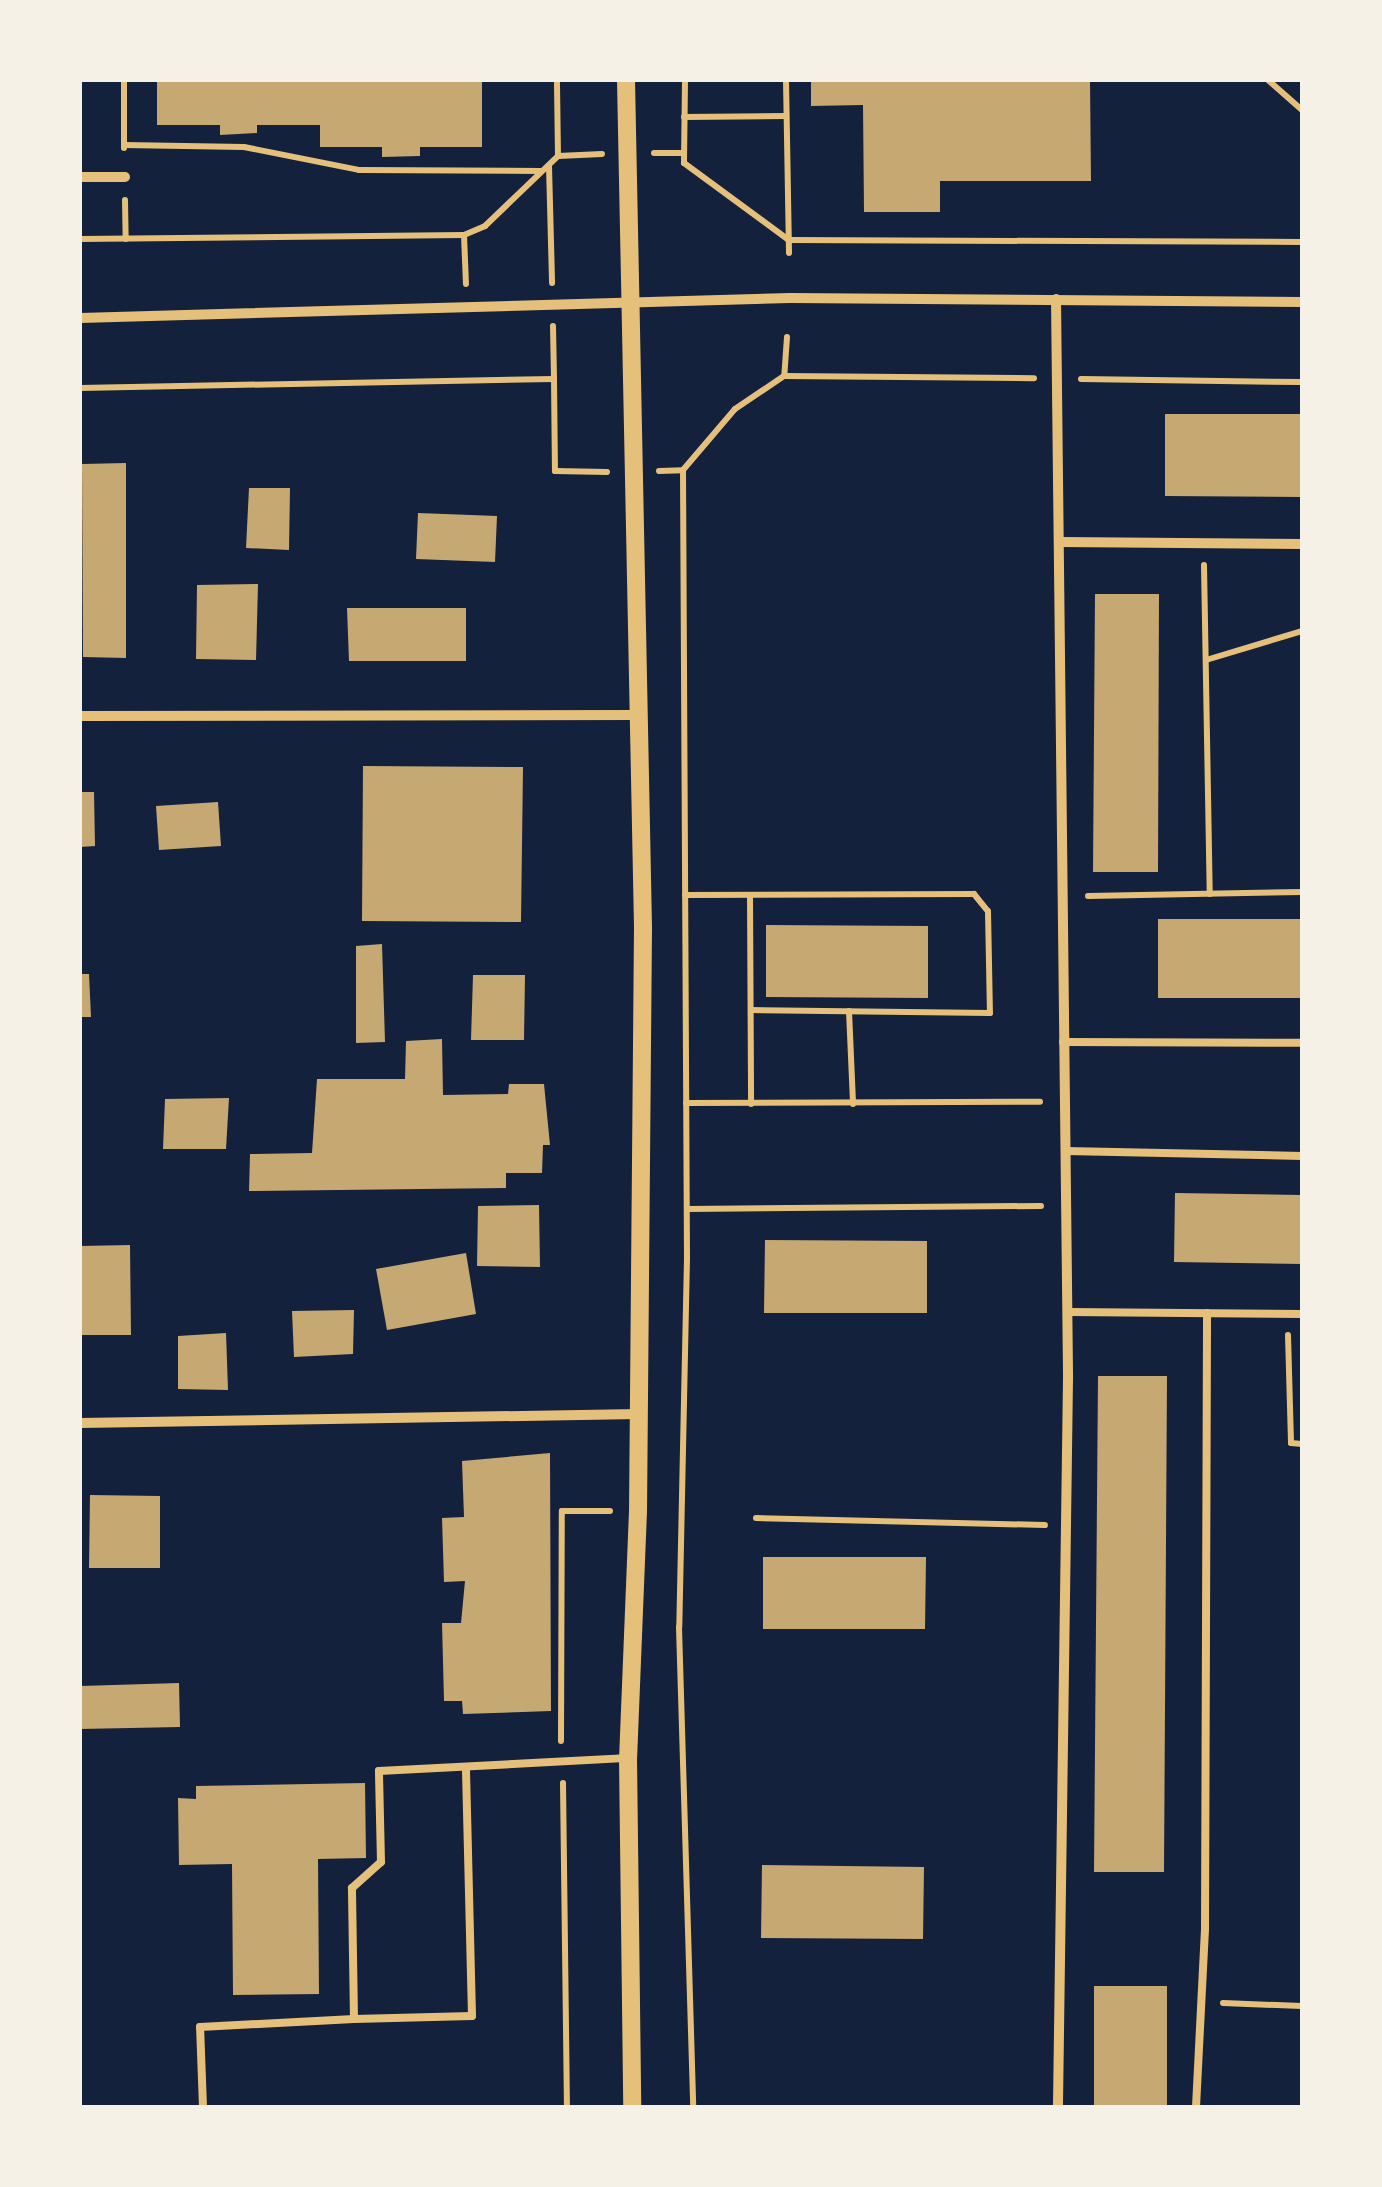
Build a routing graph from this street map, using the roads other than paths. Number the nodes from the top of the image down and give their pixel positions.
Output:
1 (626, 80) edge
2 (80, 177) edge
3 (125, 177) dead end
4 (1056, 299) junction
5 (1302, 302) edge
6 (627, 303) junction
7 (80, 318) edge
8 (1060, 542) junction
9 (1302, 544) edge
10 (639, 715) junction
11 (80, 716) edge
12 (1063, 1042) junction
13 (1302, 1043) edge
14 (1066, 1151) junction
15 (1302, 1156) edge
16 (1068, 1312) junction
17 (1207, 1313) junction
18 (1302, 1314) edge
19 (639, 1414) junction
20 (80, 1424) edge
21 (628, 1758) junction
22 (466, 1766) junction
23 (354, 2018) junction
24 (203, 2107) edge
25 (632, 2107) edge
26 (1058, 2107) edge
27 (1196, 2107) edge

1 - 6 street
2 - 3 street
4 - 5 street
4 - 6 street
4 - 8 street
6 - 7 street
6 - 10 street
8 - 9 street
8 - 12 street
10 - 11 street
10 - 19 street
12 - 13 lane
12 - 14 street
14 - 15 lane
14 - 16 street
16 - 17 lane
16 - 26 street
17 - 18 lane
17 - 27 lane
19 - 20 street
19 - 21 street
21 - 22 lane
21 - 25 street
22 - 23 lane
22 - 23 lane
23 - 24 lane

